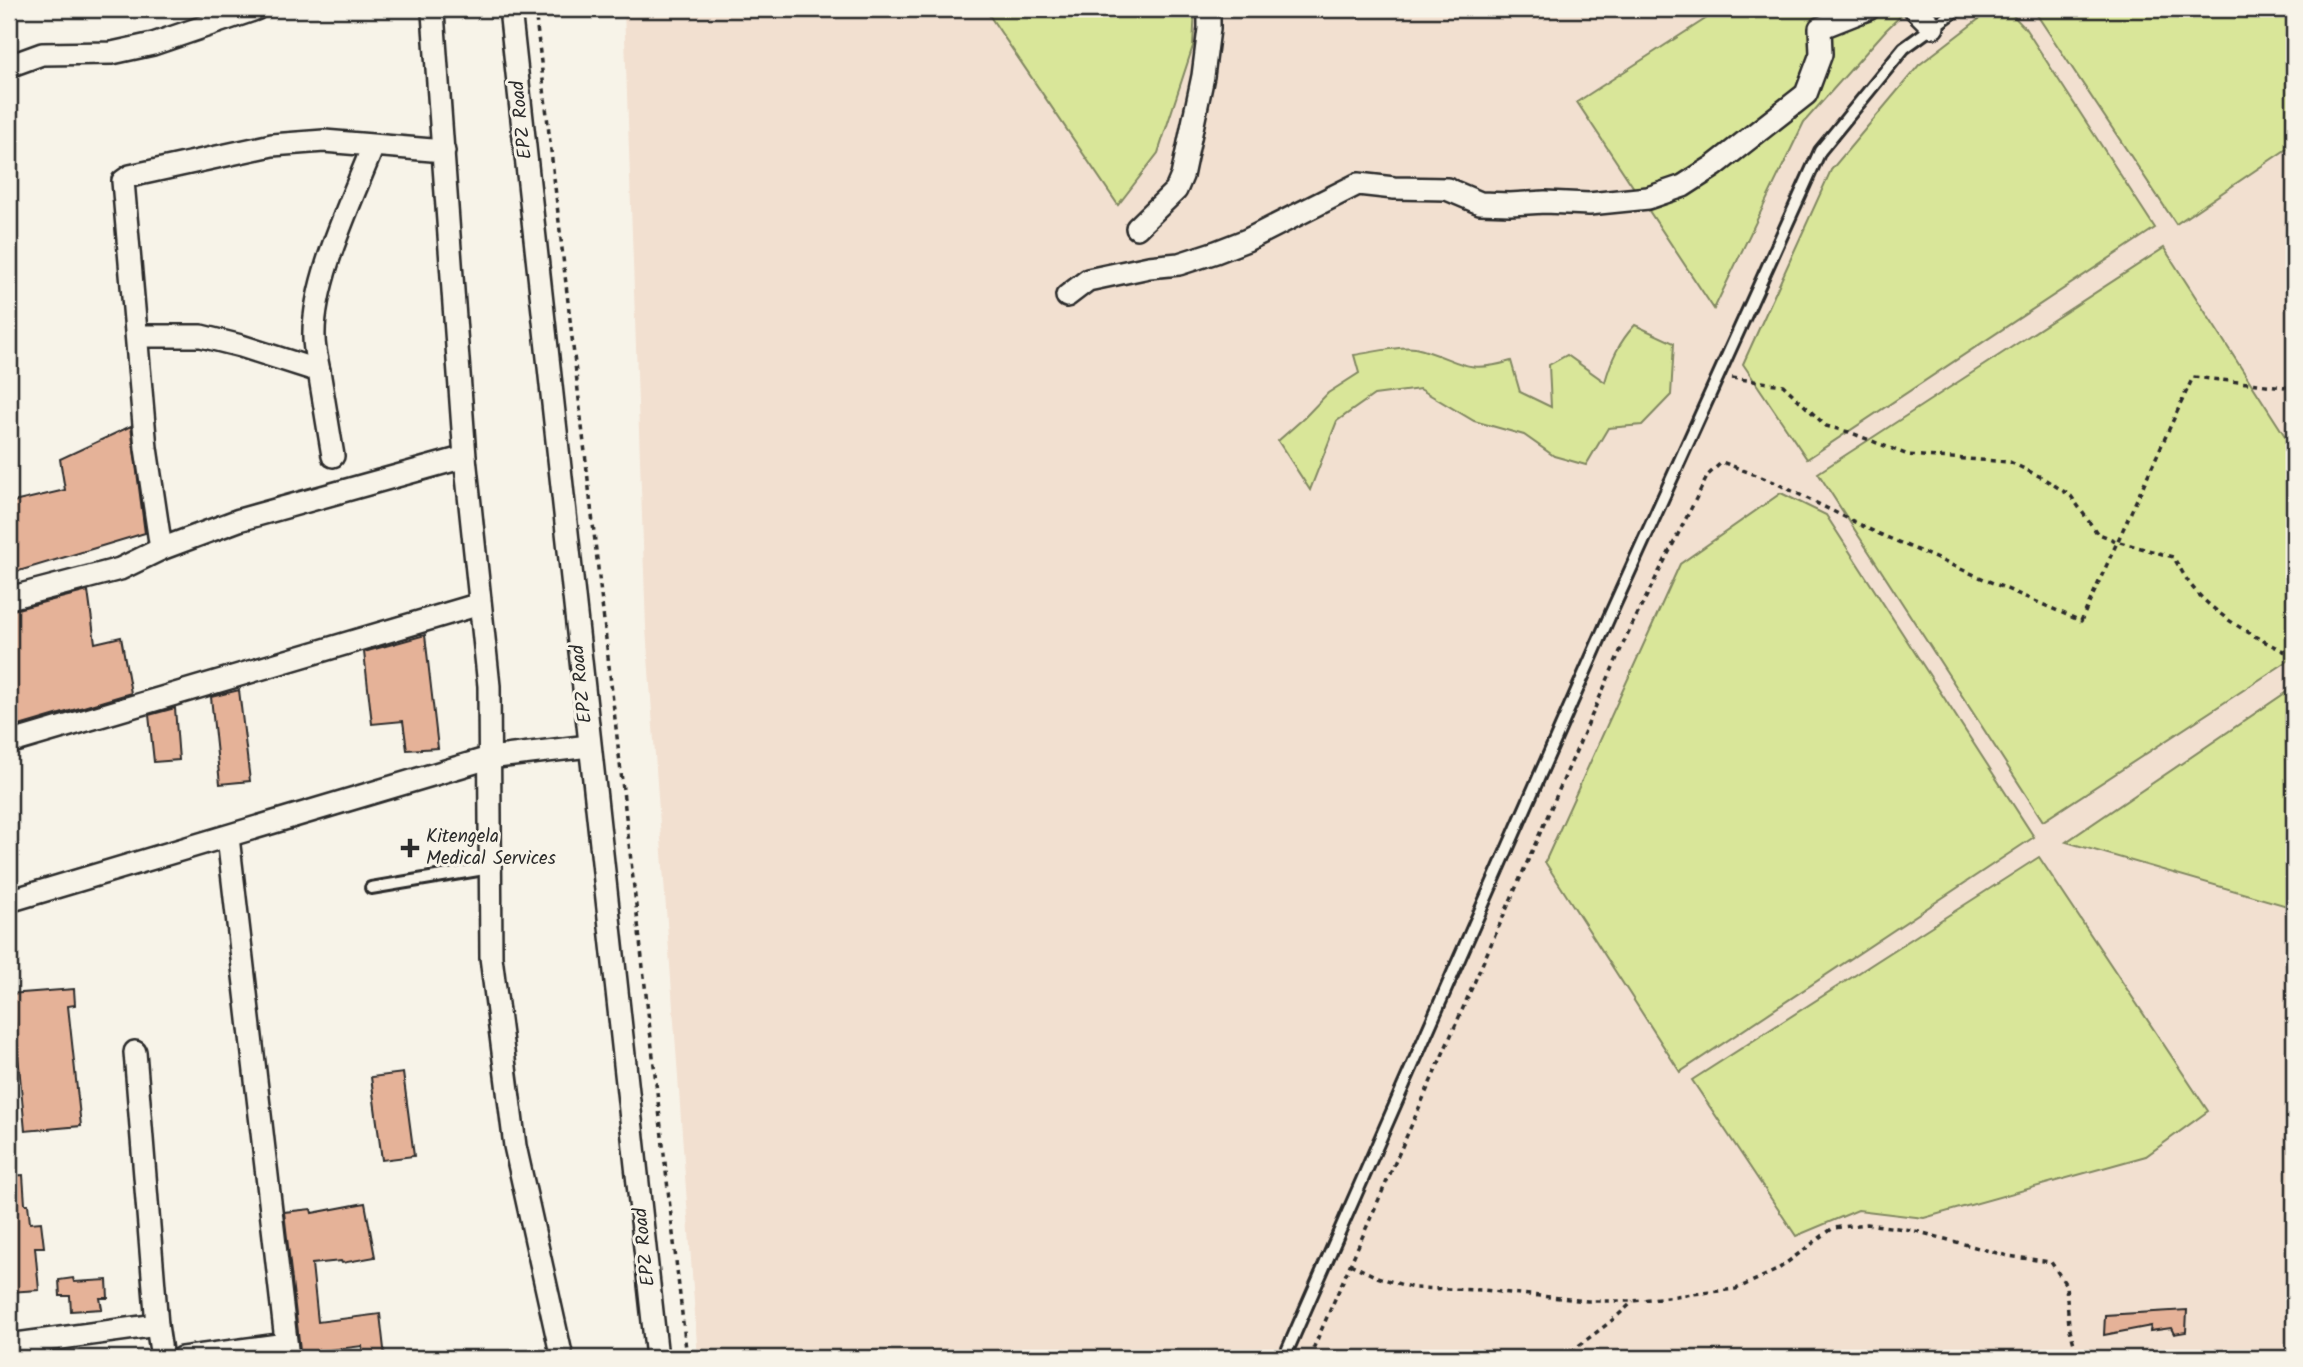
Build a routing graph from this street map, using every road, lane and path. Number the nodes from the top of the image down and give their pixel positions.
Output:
1 (256, 9) edge
2 (510, 9) edge
3 (535, 9) edge
4 (1209, 9) edge
5 (1868, 9) edge
6 (1915, 9) edge
7 (1958, 9) edge
8 (438, 10) edge
9 (1933, 27) junction
10 (9, 66) edge
11 (373, 146) junction
12 (444, 151) junction
13 (1137, 228) dead end
14 (1067, 296) dead end
15 (137, 336) junction
16 (319, 371) junction
17 (1718, 377) junction
18 (2294, 388) edge
19 (333, 456) dead end
20 (465, 457) junction
21 (2116, 541) junction
22 (162, 549) junction
23 (9, 598) edge
24 (480, 604) junction
25 (2294, 656) edge
26 (9, 743) edge
27 (589, 746) junction
28 (489, 758) junction
29 (228, 836) junction
30 (490, 868) junction
31 (371, 888) dead end
32 (9, 901) edge
33 (135, 1052) dead end
34 (1350, 1264) junction
35 (1633, 1301) junction
36 (157, 1325) junction
37 (9, 1345) edge
38 (287, 1351) edge
39 (162, 1358) edge
40 (182, 1358) edge
41 (562, 1358) edge
42 (657, 1358) edge
43 (687, 1358) edge
44 (1284, 1358) edge
45 (1310, 1358) edge
46 (1563, 1358) edge
47 (2078, 1358) edge

1 - 10 street
2 - 27 street, EPZ Road
3 - 43 path
4 - 13 street
5 - 14 street
6 - 9 street
7 - 9 lane
8 - 12 street
9 - 17 lane
11 - 12 street
11 - 15 street
11 - 16 street
12 - 20 street
15 - 16 street
15 - 22 street
16 - 19 street
17 - 21 path
17 - 44 lane
18 - 21 path
20 - 22 street
20 - 24 street
21 - 25 path
21 - 34 path
22 - 23 street
24 - 26 street
24 - 28 street
27 - 28 street
27 - 42 street, EPZ Road
28 - 29 street
28 - 30 street
29 - 32 street
29 - 38 street
30 - 31 lane
30 - 41 street
33 - 36 street
34 - 35 path
34 - 45 path
35 - 46 path
35 - 47 path
36 - 37 street
36 - 39 street
38 - 40 street

